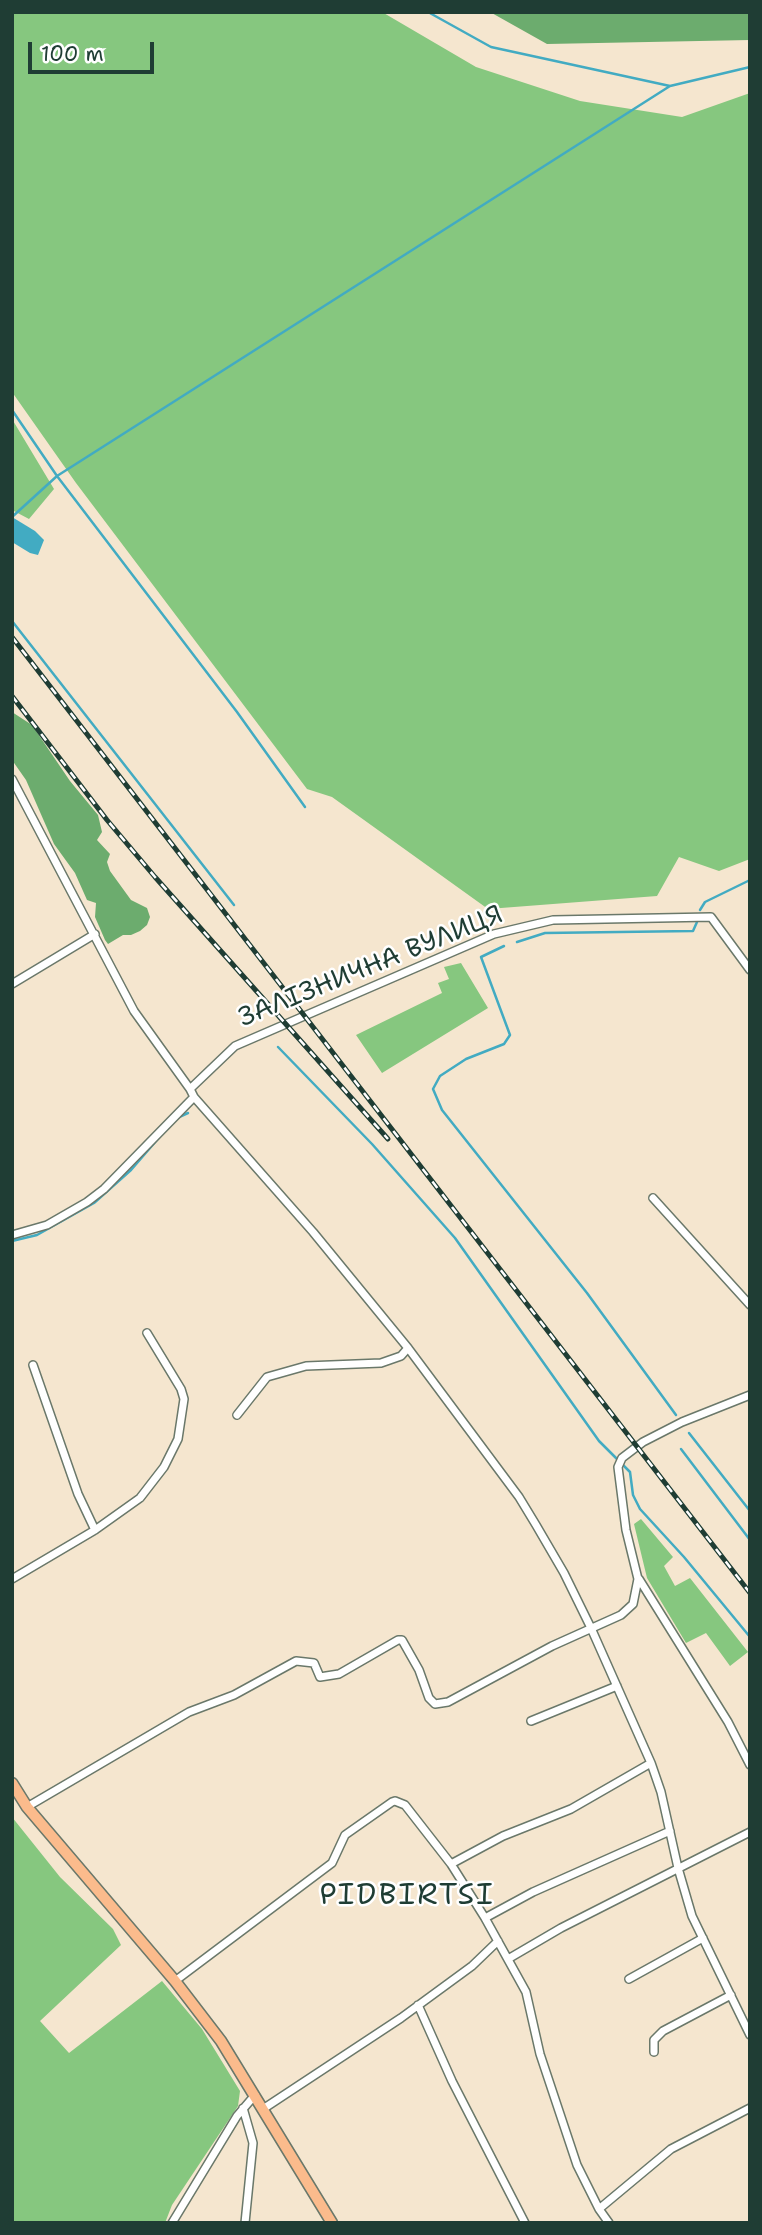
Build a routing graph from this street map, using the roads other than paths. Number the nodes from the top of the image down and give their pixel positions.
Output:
1 (12, 779) edge
2 (22, 796) junction
3 (12, 797) edge
4 (95, 934) junction
5 (750, 970) edge
6 (12, 985) edge
7 (192, 1093) junction
8 (653, 1198) dead end
9 (12, 1235) edge
10 (750, 1305) edge
11 (146, 1333) dead end
12 (408, 1348) junction
13 (33, 1365) dead end
14 (750, 1395) edge
15 (237, 1415) dead end
16 (95, 1530) junction
17 (638, 1578) junction
18 (12, 1579) edge
19 (591, 1628) junction
20 (617, 1686) junction
21 (531, 1721) dead end
22 (651, 1763) junction
23 (750, 1765) edge
24 (12, 1783) edge
25 (27, 1807) junction
26 (670, 1830) junction
27 (750, 1832) edge
28 (451, 1864) junction
29 (678, 1868) junction
30 (485, 1918) junction
31 (703, 1938) junction
32 (498, 1941) junction
33 (508, 1959) junction
34 (629, 1979) dead end
35 (175, 1981) junction
36 (731, 1995) junction
37 (418, 2005) junction
38 (750, 2035) edge
39 (654, 2052) dead end
40 (255, 2094) junction
41 (243, 2108) junction
42 (750, 2108) edge
43 (263, 2109) junction
44 (599, 2209) junction
45 (172, 2223) edge
46 (245, 2223) edge
47 (332, 2223) edge
48 (525, 2223) edge
49 (609, 2223) edge

1 - 2 street
2 - 3 street
2 - 4 street
4 - 6 street
4 - 7 street
5 - 7 street, ЗАЛІЗНИЧНА ВУЛИЦЯ
7 - 9 street, ЗАЛІЗНИЧНА ВУЛИЦЯ
7 - 12 street
8 - 10 street
11 - 16 street
12 - 15 street
12 - 19 street
13 - 16 street
14 - 17 street
16 - 18 street
17 - 19 street
17 - 23 street
19 - 20 street
19 - 25 street
20 - 21 street
20 - 22 street
22 - 26 street
22 - 28 street
24 - 25 main road
25 - 35 main road
26 - 29 street
26 - 30 street
27 - 29 street
28 - 30 street
28 - 35 street
29 - 31 street
29 - 33 street
30 - 32 street
31 - 34 street
31 - 36 street
32 - 33 street
32 - 37 street
33 - 44 street
35 - 40 main road
36 - 38 street
36 - 39 street
37 - 43 street
37 - 48 street
40 - 41 street
40 - 43 main road
41 - 45 street
41 - 46 street
42 - 44 street
43 - 47 main road
44 - 49 street

